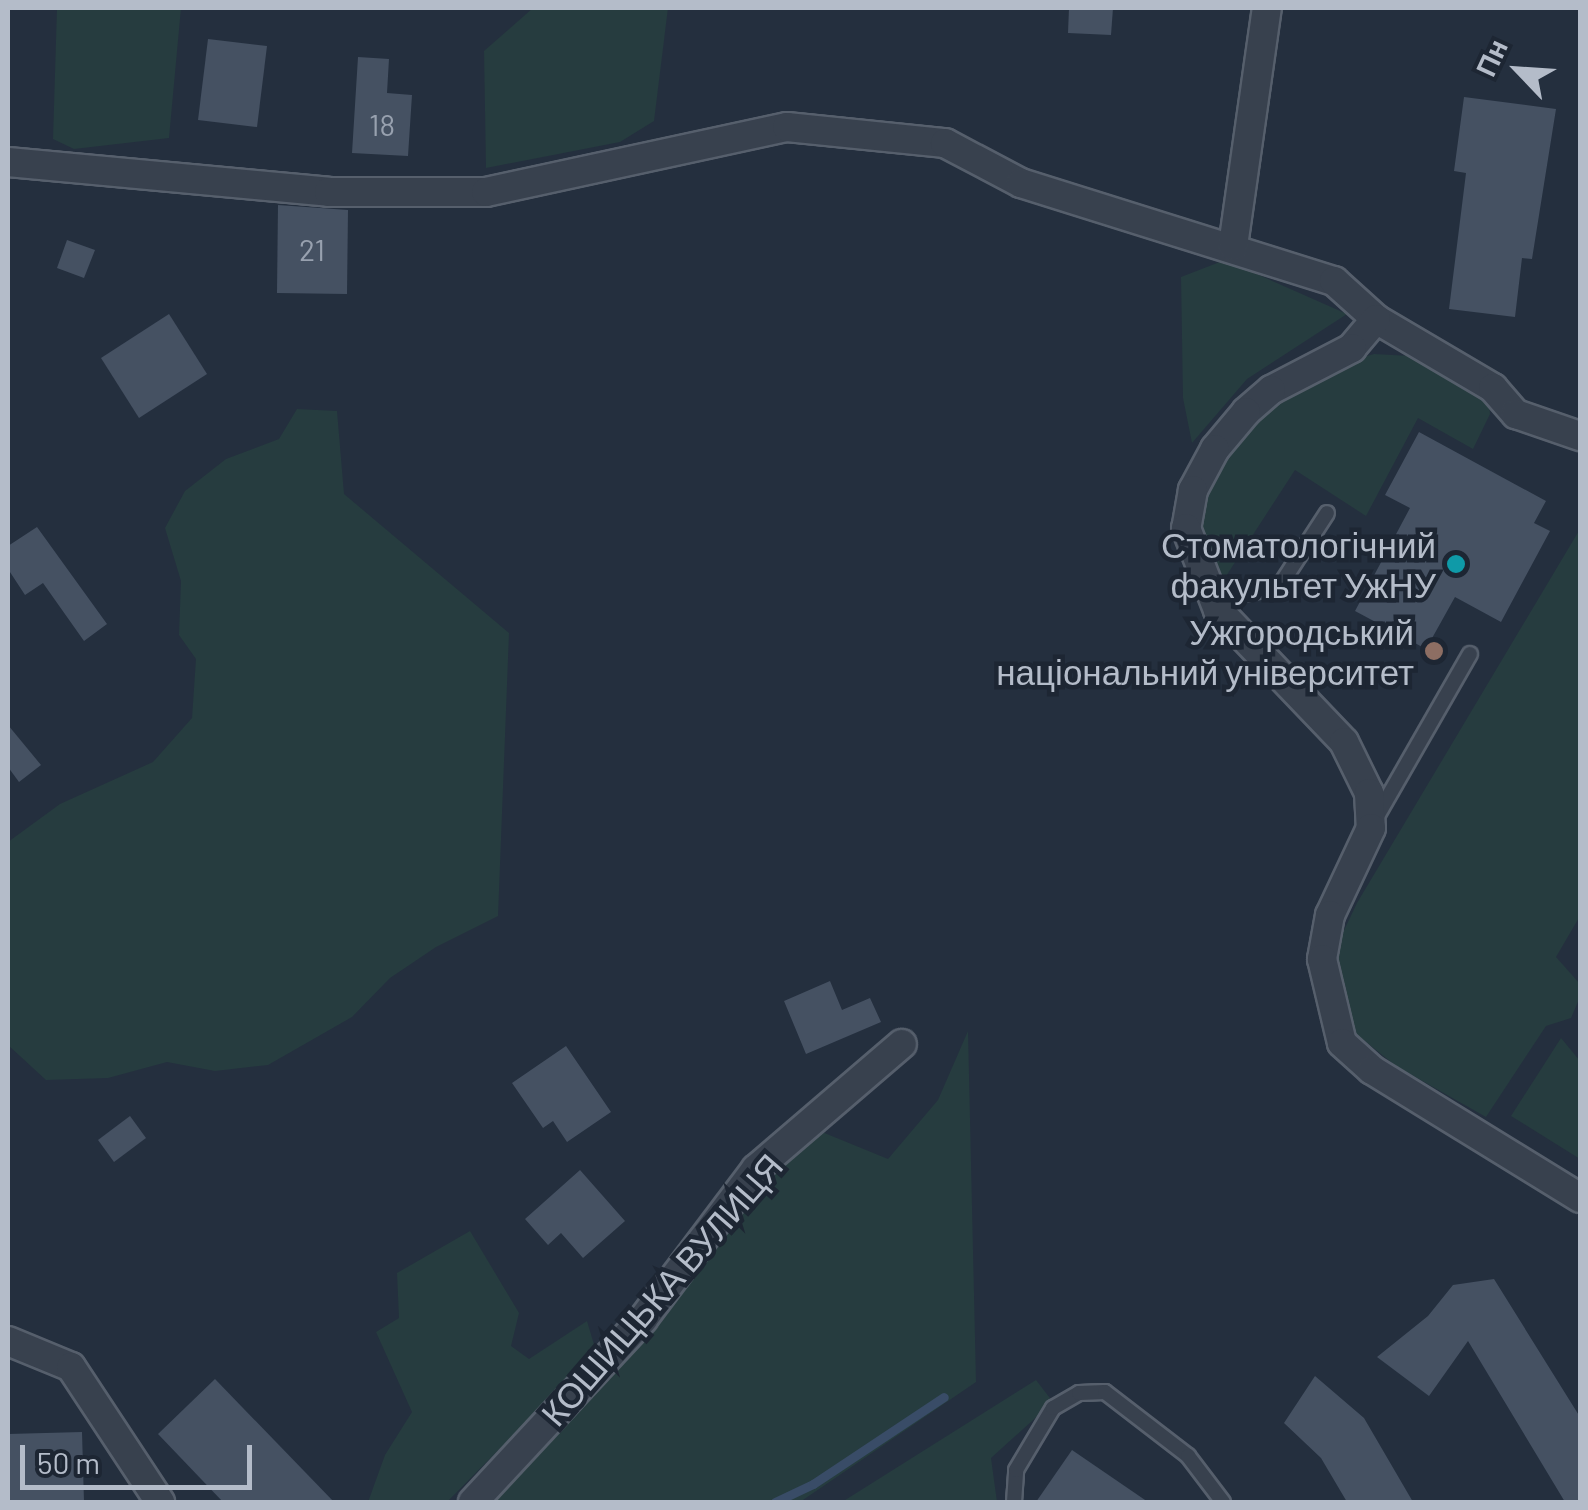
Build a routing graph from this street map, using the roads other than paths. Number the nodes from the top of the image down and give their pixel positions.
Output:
1 (1267, 8) edge
2 (8, 162) edge
3 (1232, 246) junction
4 (1376, 319) junction
5 (1580, 436) edge
6 (1326, 513) dead end
7 (1218, 610) junction
8 (1470, 654) dead end
9 (1370, 828) junction
10 (902, 1044) dead end
11 (1580, 1198) edge
12 (8, 1341) edge
13 (160, 1502) edge
14 (472, 1502) edge
15 (1014, 1502) edge
16 (1223, 1502) edge

1 - 3 street
2 - 3 street
3 - 4 street
4 - 5 street
4 - 7 street
6 - 7 lane
7 - 9 street
8 - 9 lane
9 - 11 street
10 - 14 street, КОШИЦЬКА ВУЛИЦЯ
12 - 13 street
15 - 16 lane

